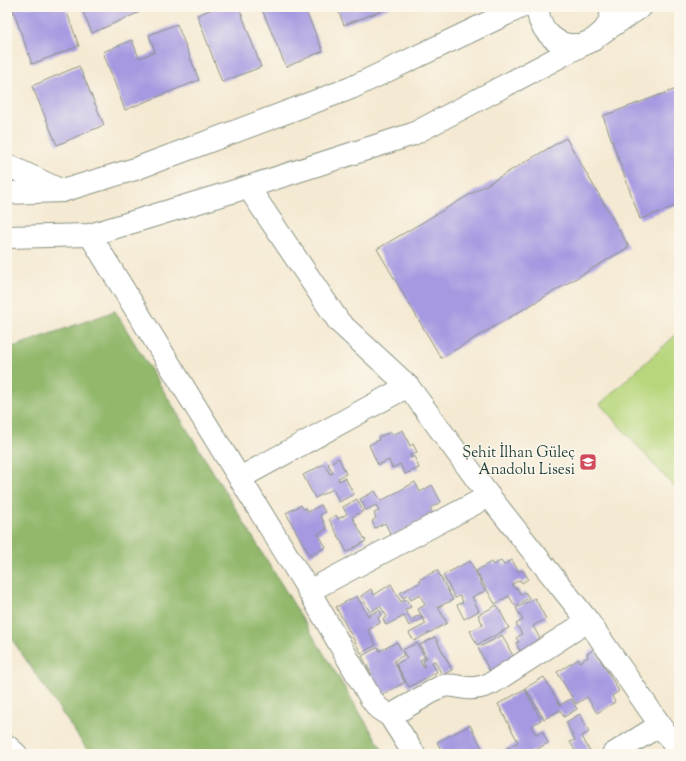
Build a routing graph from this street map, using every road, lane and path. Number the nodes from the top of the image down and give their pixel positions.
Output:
1 (521, 7) edge
2 (538, 7) edge
3 (612, 7) edge
4 (641, 7) edge
5 (604, 31) junction
6 (582, 45) junction
7 (7, 165) edge
8 (248, 186) junction
9 (62, 190) junction
10 (7, 193) edge
11 (90, 235) junction
12 (7, 237) edge
13 (408, 386) junction
14 (240, 478) junction
15 (490, 496) junction
16 (309, 591) junction
17 (588, 621) junction
18 (390, 716) junction
19 (660, 725) junction
20 (7, 746) edge
21 (679, 752) edge
22 (16, 754) edge
23 (414, 754) edge
24 (613, 754) edge

1 - 9 street
2 - 6 street
3 - 5 street
4 - 5 street
5 - 6 street
6 - 8 street
7 - 9 street
8 - 11 street
8 - 13 street
9 - 10 street
11 - 12 street
11 - 14 street
13 - 14 street
13 - 15 street
14 - 16 street
15 - 16 street
15 - 17 street
16 - 18 street
17 - 18 street
17 - 19 street
18 - 23 street
19 - 21 street
19 - 24 street
20 - 22 street

